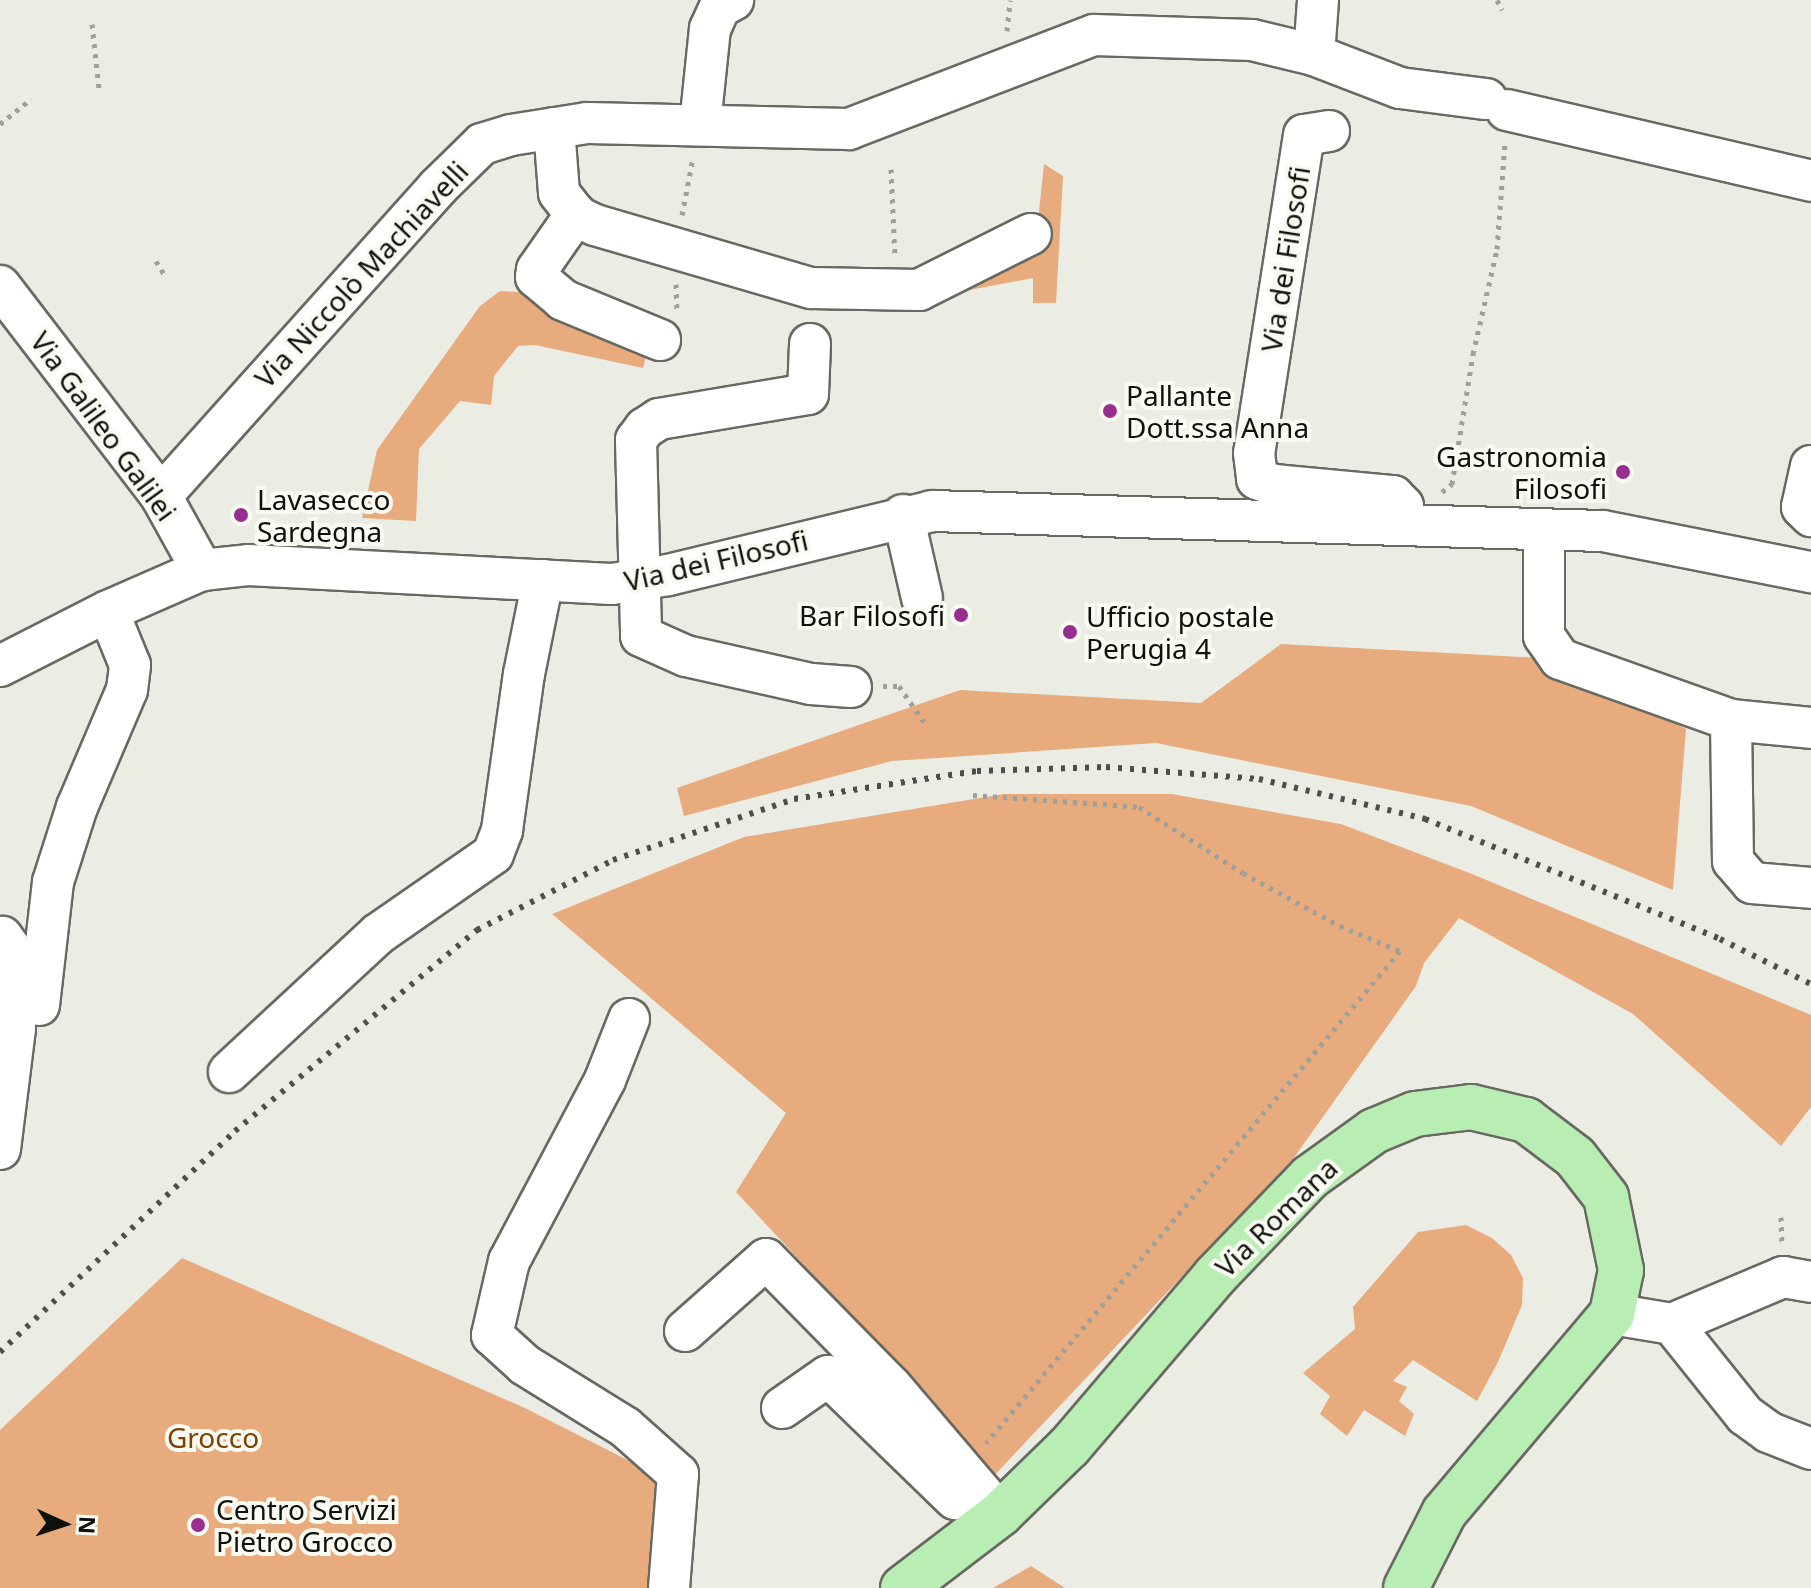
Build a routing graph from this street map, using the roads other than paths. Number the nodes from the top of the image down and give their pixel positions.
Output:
1 (733, 0) edge
2 (1318, 0) edge
3 (1314, 55) junction
4 (700, 125) junction
5 (554, 128) junction
6 (1329, 131) dead end
7 (1811, 181) edge
8 (576, 214) junction
9 (1031, 234) dead end
10 (0, 286) edge
11 (660, 340) road end
12 (810, 344) dead end
13 (1811, 466) edge
14 (161, 496) junction
15 (903, 515) junction
16 (1811, 516) edge
17 (1404, 524) junction
18 (1544, 529) junction
19 (202, 570) junction
20 (1811, 572) edge
21 (543, 580) junction
22 (639, 581) junction
23 (922, 598) dead end
24 (108, 611) junction
25 (0, 666) edge
26 (851, 687) road end
27 (1731, 720) junction
28 (1811, 728) edge
29 (1811, 888) edge
30 (2, 937) dead end
31 (39, 1005) dead end
32 (629, 1019) dead end
33 (229, 1072) dead end
34 (0, 1149) edge
35 (1811, 1282) edge
36 (1612, 1314) junction
37 (1672, 1324) junction
38 (685, 1331) dead end
39 (782, 1408) dead end
40 (1811, 1449) edge
41 (990, 1522) junction
42 (669, 1588) edge
43 (903, 1588) edge
44 (1406, 1588) edge

1 - 4 street
2 - 3 street
3 - 4 street, Via Niccolò Machiavelli
3 - 7 street, Via Niccolò Machiavelli
4 - 5 street, Via Niccolò Machiavelli
5 - 8 street
5 - 14 street, Via Niccolò Machiavelli
6 - 17 street, Via dei Filosofi
8 - 9 street
8 - 11 street
10 - 14 street, Via Galileo Galilei
12 - 22 street
13 - 16 street
14 - 19 street, Via Galileo Galilei
15 - 17 street, Via dei Filosofi
15 - 22 street, Via dei Filosofi
15 - 23 street
17 - 18 street, Via dei Filosofi
18 - 20 street, Via dei Filosofi
18 - 27 street
19 - 21 street, Via dei Filosofi
19 - 24 street, Via dei Filosofi
21 - 22 street, Via dei Filosofi
21 - 33 street
22 - 26 street
24 - 25 street, Via dei Filosofi
24 - 31 street
27 - 28 street
27 - 29 street
30 - 34 street
32 - 42 street
35 - 37 street
36 - 37 street
36 - 41 main road, Via Romana
36 - 44 main road, Via Romana
37 - 40 street
38 - 41 street
39 - 41 street
41 - 43 main road, Via Romana

